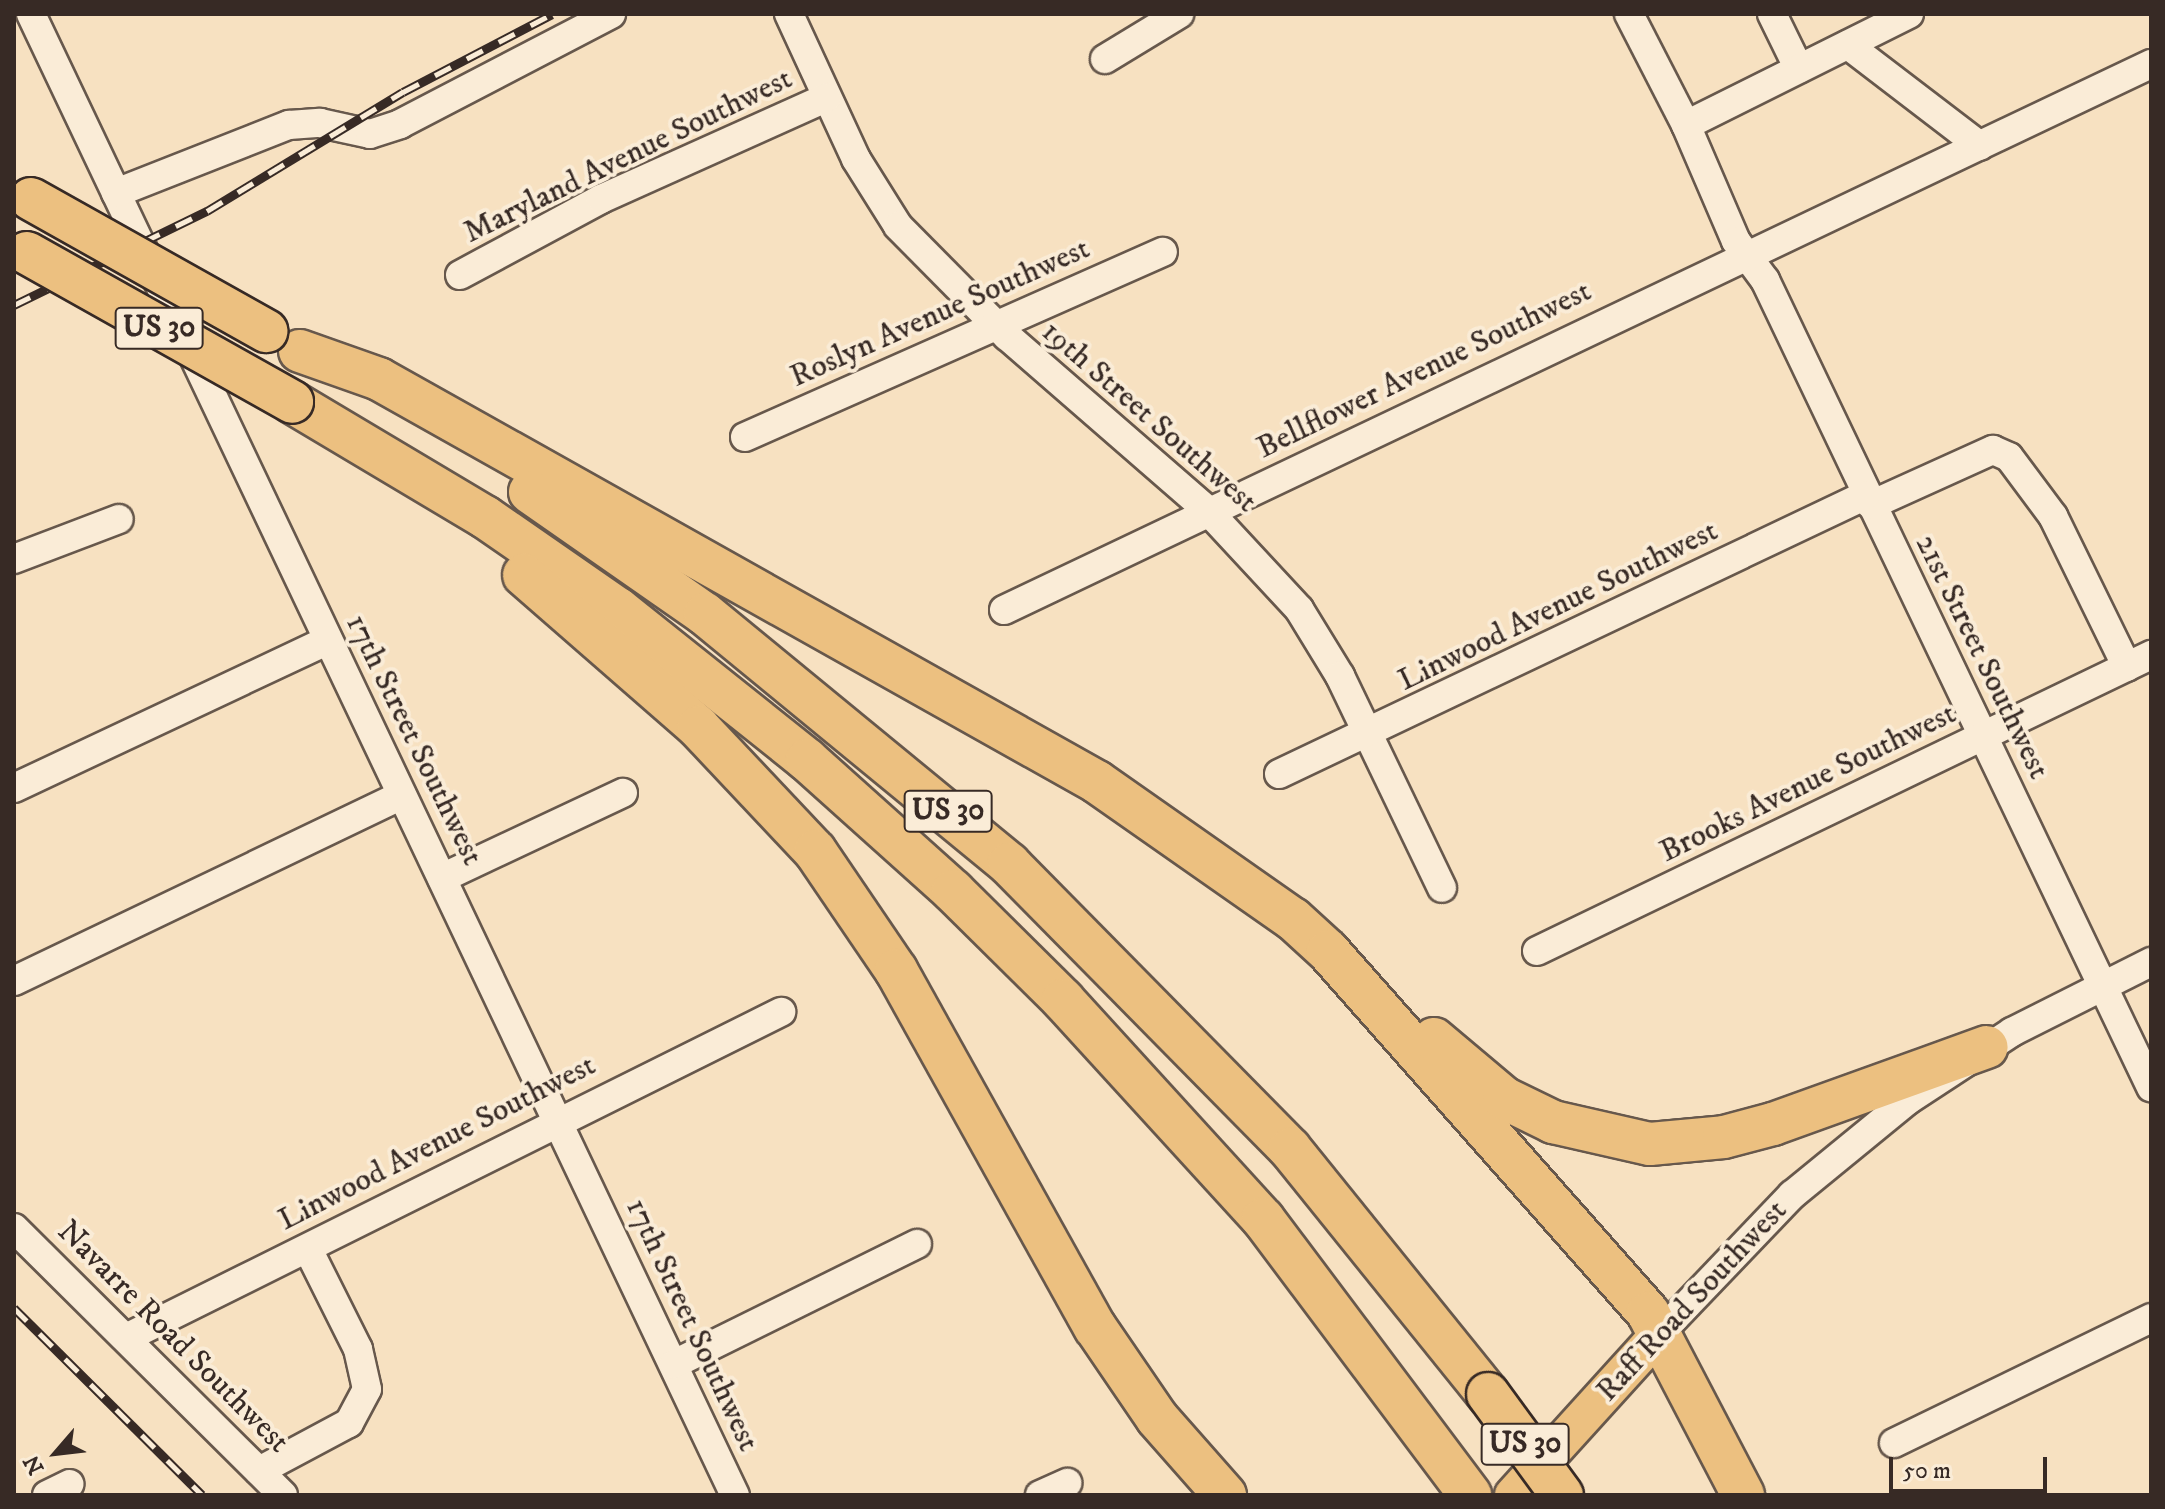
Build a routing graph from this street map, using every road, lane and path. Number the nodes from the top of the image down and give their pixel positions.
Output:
1 (31, 14) edge
2 (611, 14) edge
3 (789, 14) edge
4 (1179, 14) edge
5 (1629, 14) edge
6 (1772, 14) edge
7 (1909, 14) edge
8 (1848, 45) junction
9 (1105, 59) dead end
10 (2151, 64) edge
11 (1799, 69) junction
12 (826, 98) junction
13 (1686, 125) junction
14 (1980, 146) junction
15 (116, 193) junction
16 (22, 194) edge
17 (21, 249) edge
18 (1163, 252) dead end
19 (1746, 262) junction
20 (460, 275) dead end
21 (994, 324) junction
22 (283, 341) junction
23 (292, 402) junction
24 (745, 437) dead end
25 (1869, 500) junction
26 (1208, 511) junction
27 (119, 519) dead end
28 (14, 559) edge
29 (1004, 610) dead end
30 (328, 640) junction
31 (2139, 661) edge
32 (1370, 734) junction
33 (1983, 736) junction
34 (1279, 774) dead end
35 (14, 788) edge
36 (623, 793) dead end
37 (402, 795) junction
38 (442, 878) junction
39 (1442, 888) dead end
40 (1328, 951) junction
41 (1537, 951) dead end
42 (2151, 962) edge
43 (14, 981) edge
44 (2103, 985) junction
45 (781, 1012) dead end
46 (1987, 1047) junction
47 (2151, 1087) edge
48 (559, 1123) junction
49 (14, 1228) edge
50 (917, 1244) dead end
51 (308, 1249) junction
52 (2151, 1318) edge
53 (1661, 1332) junction
54 (126, 1338) junction
55 (674, 1364) junction
56 (1894, 1443) dead end
57 (259, 1471) junction
58 (1067, 1483) dead end
59 (283, 1495) edge
60 (735, 1495) edge
61 (1040, 1495) edge
62 (1225, 1495) edge
63 (1470, 1495) edge
64 (1513, 1495) edge
65 (1562, 1495) edge
66 (1743, 1495) edge

1 - 15 street, 17th Street Southwest
2 - 15 street
3 - 12 street, 19th Street Southwest
4 - 9 street
5 - 13 street, 21st Street Southwest
6 - 11 street
7 - 8 street
8 - 11 street
8 - 14 street
10 - 14 street, Bellflower Avenue Southwest
11 - 13 street
12 - 20 street, Maryland Avenue Southwest
12 - 21 street, 19th Street Southwest
13 - 19 street, 21st Street Southwest
14 - 19 street, Bellflower Avenue Southwest
15 - 30 street, 17th Street Southwest
16 - 22 highway, US 30, bridge
17 - 23 highway, US 30, bridge
18 - 21 street, Roslyn Avenue Southwest
19 - 25 street, 21st Street Southwest
19 - 26 street, Bellflower Avenue Southwest
21 - 24 street, Roslyn Avenue Southwest
21 - 26 street, 19th Street Southwest
22 - 40 highway
22 - 65 highway, US 30, bridge
23 - 62 highway
23 - 63 highway, US 30
25 - 31 street, Linwood Avenue Southwest
25 - 32 street, Linwood Avenue Southwest
25 - 33 street, 21st Street Southwest
26 - 29 street, Bellflower Avenue Southwest
26 - 32 street, 19th Street Southwest
27 - 28 street
30 - 35 street
30 - 37 street, 17th Street Southwest
31 - 33 street, Brooks Avenue Southwest
32 - 34 street, Linwood Avenue Southwest
32 - 39 street, 19th Street Southwest
33 - 41 street, Brooks Avenue Southwest
33 - 44 street, 21st Street Southwest
36 - 38 street
37 - 38 street, 17th Street Southwest
37 - 43 street
38 - 48 street, 17th Street Southwest
40 - 46 highway
40 - 53 highway
42 - 44 street, Raff Road Southwest
44 - 46 street, Raff Road Southwest
44 - 47 street, 21st Street Southwest
45 - 48 street, Linwood Avenue Southwest
46 - 53 street, Raff Road Southwest
48 - 51 street, Linwood Avenue Southwest
48 - 55 street, 17th Street Southwest
49 - 54 street, Navarre Road Southwest
50 - 55 street
51 - 54 street, Linwood Avenue Southwest
51 - 57 street
52 - 56 street
53 - 64 main road, Raff Road Southwest
53 - 66 highway
54 - 57 street, Navarre Road Southwest
55 - 60 street, 17th Street Southwest
57 - 59 street, Navarre Road Southwest
58 - 61 street

